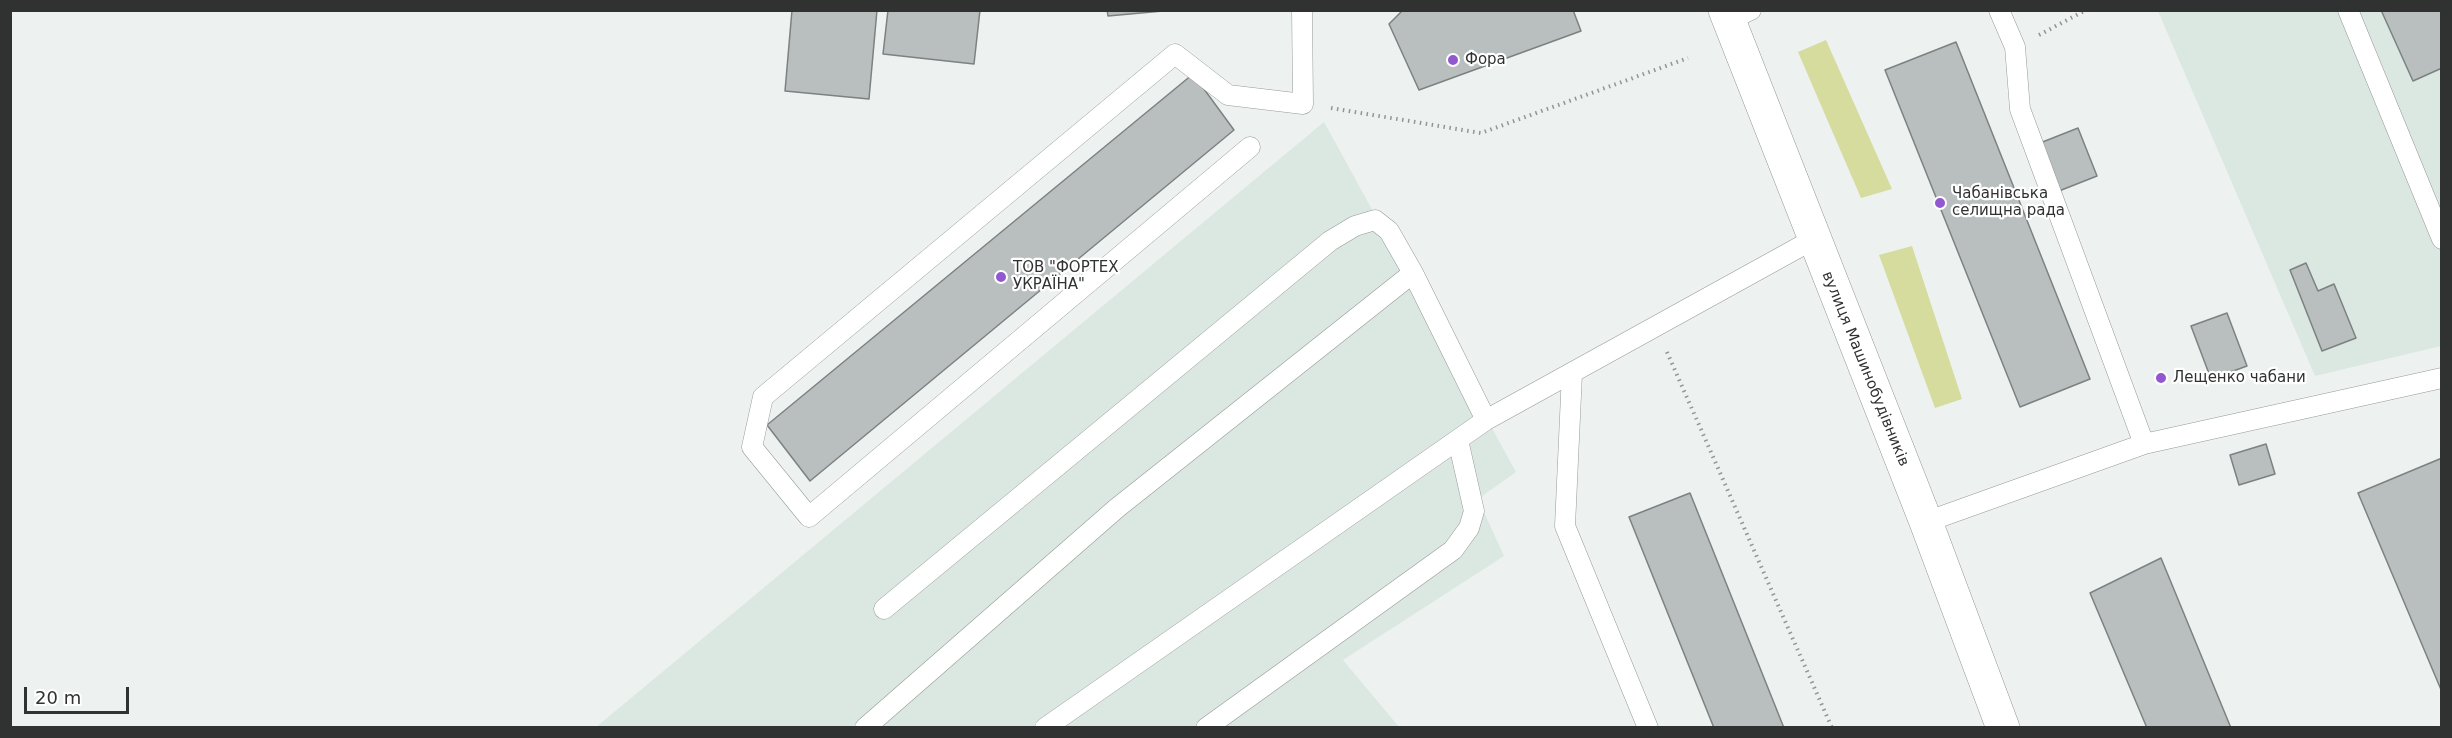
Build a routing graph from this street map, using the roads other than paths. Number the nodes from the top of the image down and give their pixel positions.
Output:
1 (1302, 10) edge
2 (2000, 10) edge
3 (2348, 10) edge
4 (1735, 14) edge
5 (1250, 147) dead end
6 (1814, 239) junction
7 (2442, 239) edge
8 (1413, 273) junction
9 (1572, 373) junction
10 (2442, 378) edge
11 (1486, 420) junction
12 (1458, 440) junction
13 (2144, 444) junction
14 (1926, 522) junction
15 (884, 609) dead end
16 (865, 728) edge
17 (1045, 728) edge
18 (1206, 728) edge
19 (1648, 728) edge
20 (2003, 728) edge

1 - 5 lane
2 - 13 lane
3 - 7 lane
4 - 6 street, вулиця Машинобудівників
6 - 9 lane
6 - 14 street, вулиця Машинобудівників
8 - 11 lane
8 - 15 lane
8 - 16 lane
9 - 11 lane
9 - 19 lane
10 - 13 lane
11 - 12 lane
12 - 17 lane
12 - 18 lane
13 - 14 lane
14 - 20 street, вулиця Машинобудівників

